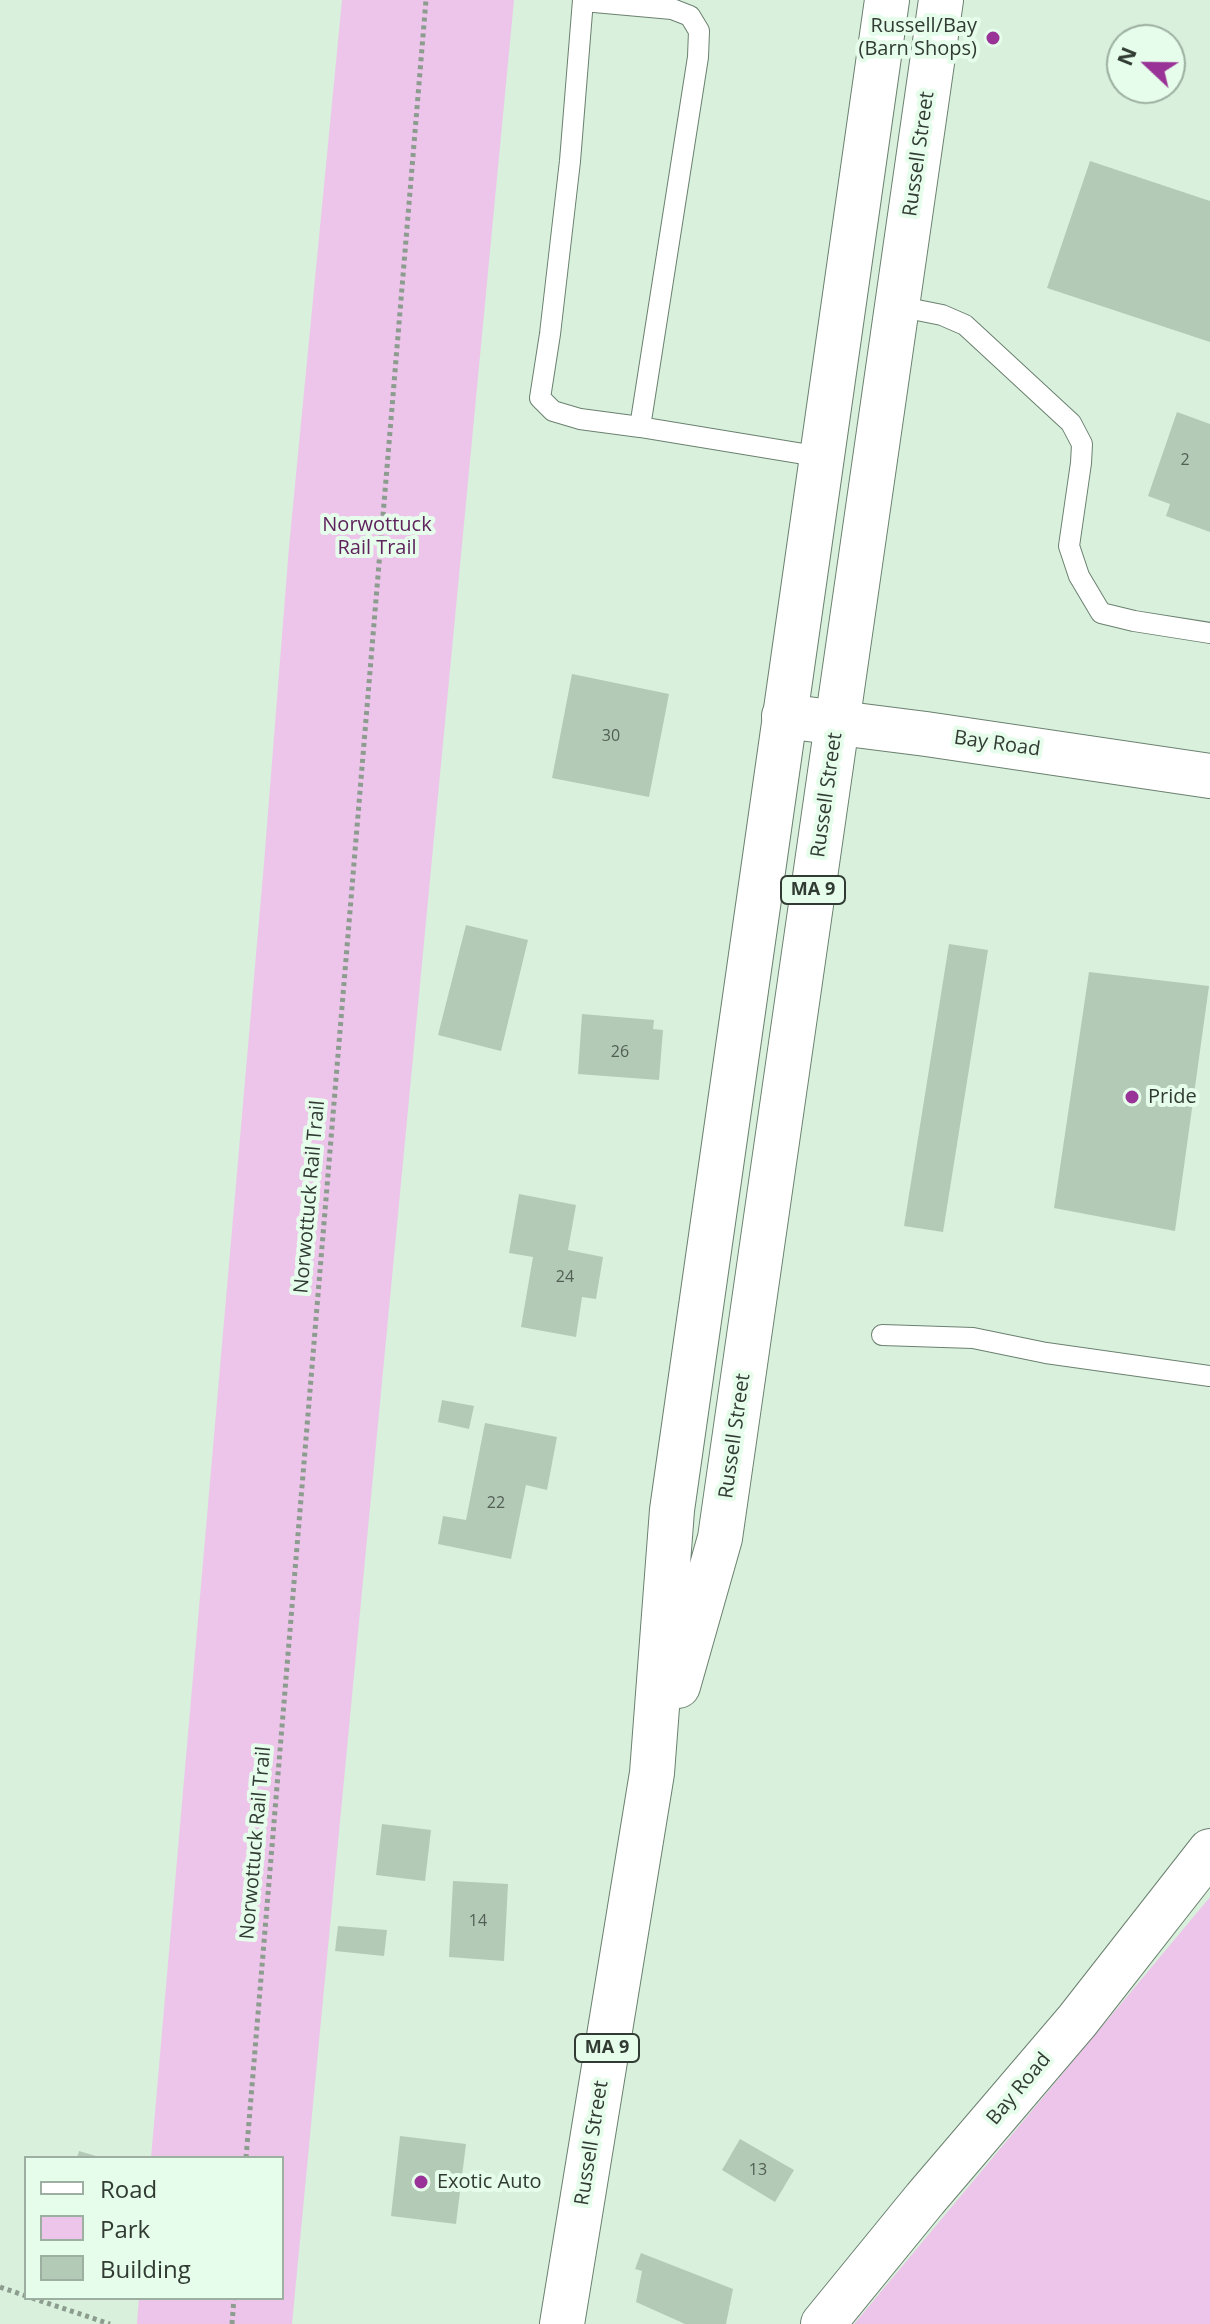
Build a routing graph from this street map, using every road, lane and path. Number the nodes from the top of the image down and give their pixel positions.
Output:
1 (426, 0) edge
2 (887, 0) edge
3 (941, 0) edge
4 (583, 1) edge
5 (897, 306) junction
6 (640, 427) junction
7 (822, 457) junction
8 (1210, 633) edge
9 (784, 716) junction
10 (837, 723) junction
11 (1210, 776) edge
12 (882, 1335) dead end
13 (1210, 1376) edge
14 (652, 1773) junction
15 (1210, 1851) edge
16 (246, 2156) edge
17 (0, 2287) edge
18 (24, 2295) edge
19 (38, 2300) edge
20 (234, 2300) edge
21 (110, 2324) edge
22 (232, 2324) edge
23 (562, 2324) edge
24 (823, 2324) edge

1 - 16 path, Norwottuck Rail Trail
2 - 7 main road, Russell Street / MA 9
3 - 5 main road, Russell Street / MA 9
4 - 6 lane
4 - 6 lane
5 - 8 lane
5 - 10 main road, Russell Street / MA 9
6 - 7 lane
7 - 9 main road, Russell Street / MA 9
9 - 10 main road, Bay Road
9 - 14 main road, Russell Street / MA 9
10 - 11 main road, Bay Road
10 - 14 main road, Russell Street / MA 9
12 - 13 lane
14 - 23 main road, Russell Street / MA 9
15 - 24 main road, Bay Road
17 - 18 path
19 - 21 path
20 - 22 path

